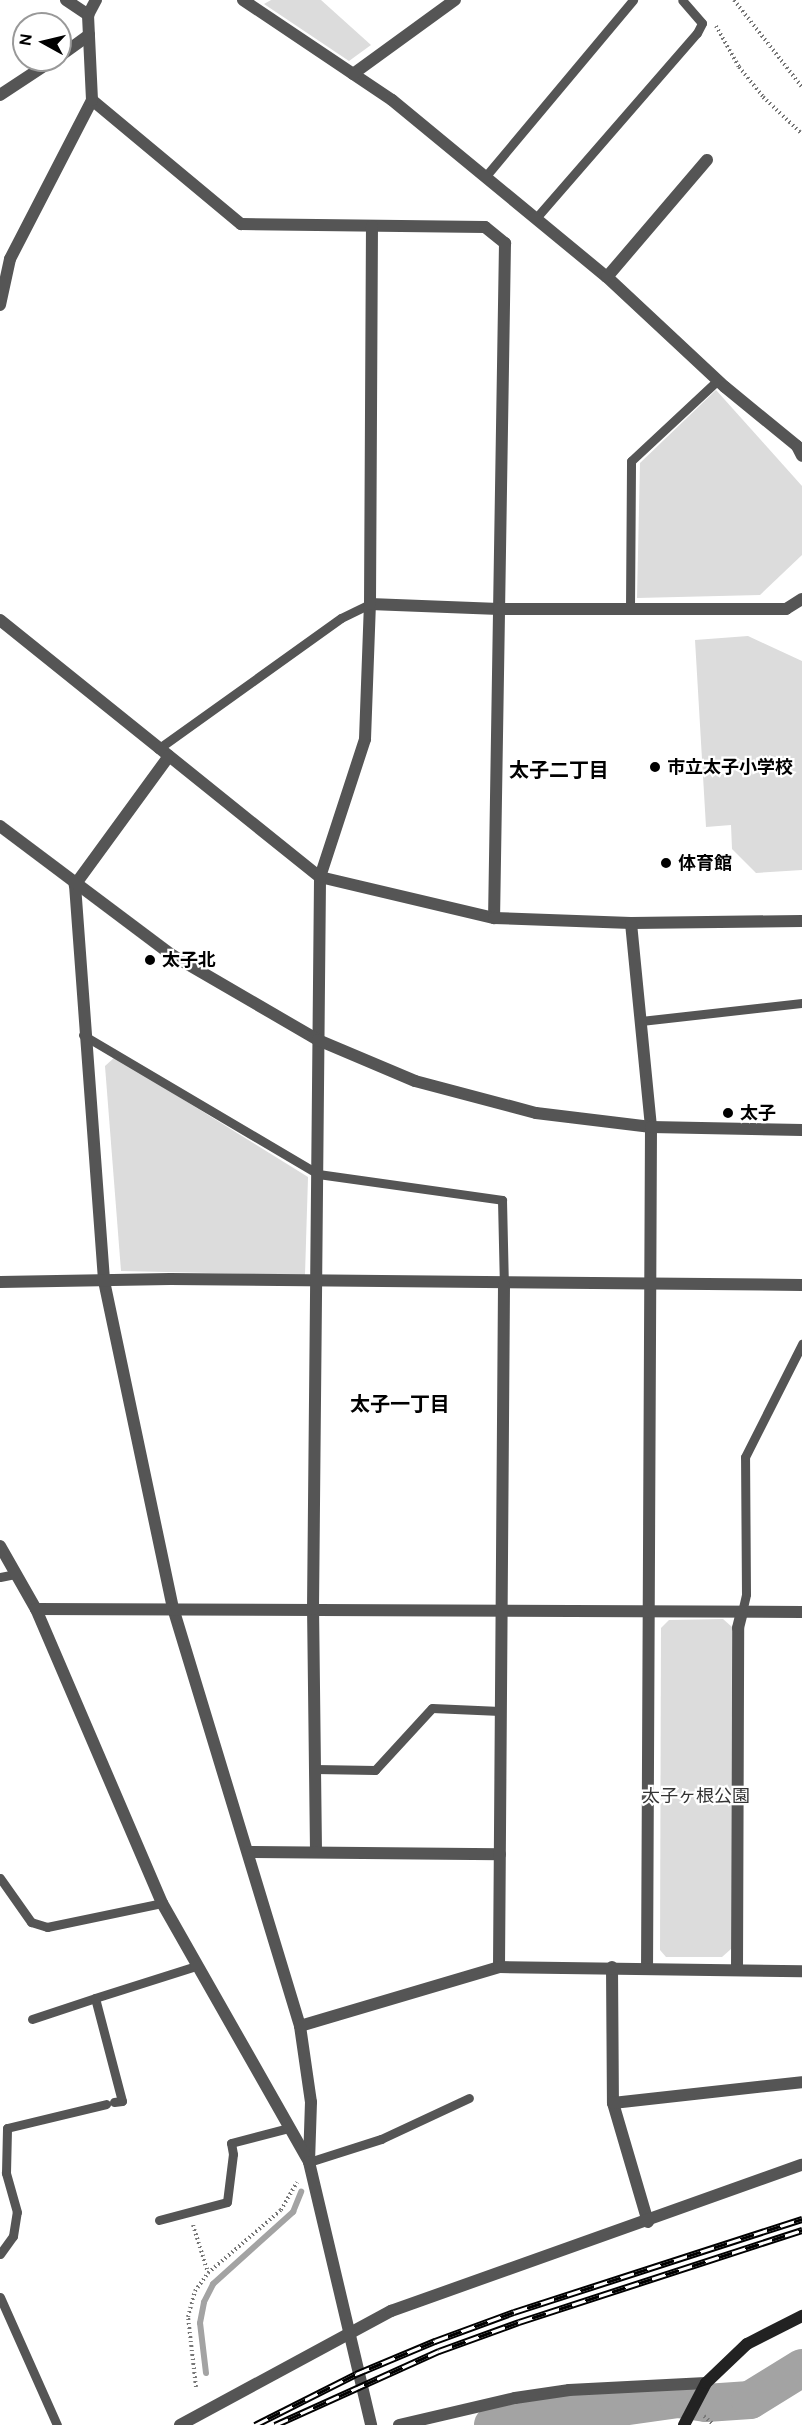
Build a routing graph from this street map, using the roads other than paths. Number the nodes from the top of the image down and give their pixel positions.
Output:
1 (66, 0) edge
2 (96, 0) edge
3 (454, 0) edge
4 (633, 0) edge
5 (682, 0) edge
6 (251, 2) edge
7 (88, 15) junction
8 (89, 35) junction
9 (72, 47) edge
10 (35, 72) edge
11 (353, 74) junction
12 (0, 95) edge
13 (92, 100) junction
14 (707, 160) dead end
15 (485, 177) junction
16 (536, 218) junction
17 (372, 226) junction
18 (607, 277) junction
19 (0, 305) edge
20 (718, 380) junction
21 (802, 456) edge
22 (802, 599) edge
23 (370, 604) junction
24 (499, 609) junction
25 (630, 609) junction
26 (0, 620) edge
27 (164, 752) junction
28 (0, 826) edge
29 (320, 877) junction
30 (75, 885) junction
31 (494, 918) junction
32 (802, 921) edge
33 (631, 923) junction
34 (802, 1003) edge
35 (641, 1021) junction
36 (83, 1035) junction
37 (318, 1040) junction
38 (651, 1127) junction
39 (802, 1130) edge
40 (318, 1174) junction
41 (104, 1281) junction
42 (0, 1282) edge
43 (316, 1283) junction
44 (650, 1284) junction
45 (504, 1285) junction
46 (802, 1285) edge
47 (802, 1344) edge
48 (0, 1546) edge
49 (15, 1574) junction
50 (0, 1576) edge
51 (174, 1608) junction
52 (36, 1609) junction
53 (313, 1609) junction
54 (501, 1610) junction
55 (649, 1611) junction
56 (742, 1612) junction
57 (802, 1612) edge
58 (500, 1711) junction
59 (315, 1769) junction
60 (316, 1851) junction
61 (248, 1852) junction
62 (500, 1854) junction
63 (0, 1878) edge
64 (162, 1903) junction
65 (196, 1966) junction
66 (499, 1967) junction
67 (612, 1967) junction
68 (648, 1968) junction
69 (737, 1970) junction
70 (802, 1971) edge
71 (94, 1998) junction
72 (32, 2019) dead end
73 (300, 2026) junction
74 (802, 2082) edge
75 (469, 2097) dead end
76 (613, 2103) junction
77 (289, 2128) junction
78 (309, 2162) junction
79 (802, 2165) edge
80 (159, 2220) dead end
81 (648, 2222) junction
82 (0, 2254) edge
83 (0, 2297) edge
84 (802, 2316) edge
85 (346, 2334) junction
86 (705, 2383) junction
87 (57, 2425) edge
88 (180, 2425) edge
89 (370, 2425) edge
90 (399, 2425) edge
91 (684, 2425) edge

1 - 7 street
2 - 7 street
3 - 11 street
4 - 15 lane
5 - 16 lane
6 - 11 street
7 - 8 street
8 - 9 street
8 - 13 street
10 - 12 street
11 - 15 street
13 - 17 street
13 - 19 street
14 - 18 street
15 - 16 street
16 - 18 street
17 - 23 street
17 - 24 street
18 - 20 street
20 - 21 street
20 - 25 lane
22 - 25 street
23 - 24 street
23 - 27 lane
23 - 29 street
24 - 25 street
24 - 31 street
26 - 27 street
27 - 29 street
27 - 30 street
28 - 30 street
29 - 31 street
29 - 37 street
30 - 36 street
30 - 37 street
31 - 33 street
32 - 33 street
33 - 35 street
34 - 35 lane
35 - 38 street
36 - 40 lane
36 - 41 street
37 - 38 street
37 - 40 street
38 - 39 street
38 - 44 street
40 - 43 street
40 - 45 lane
41 - 42 street
41 - 43 street
41 - 51 street
43 - 45 street
43 - 53 street
44 - 45 street
44 - 46 street
44 - 55 street
45 - 54 street
47 - 56 lane
48 - 49 street
49 - 50 lane
49 - 52 street
51 - 52 street
51 - 53 street
51 - 61 street
52 - 64 street
53 - 54 street
53 - 59 street
54 - 55 street
54 - 58 street
55 - 56 street
55 - 68 street
56 - 57 street
56 - 69 street
58 - 59 lane
58 - 62 street
59 - 60 street
60 - 61 street
60 - 62 street
61 - 73 street
62 - 66 street
63 - 64 lane
64 - 65 street
65 - 71 lane
65 - 77 street
66 - 67 street
66 - 73 street
67 - 68 street
67 - 76 street
68 - 69 street
69 - 70 street
71 - 72 lane
71 - 82 lane
73 - 78 street
74 - 76 street
75 - 78 lane
76 - 81 street
77 - 78 street
77 - 80 lane
78 - 85 street
79 - 81 street
81 - 85 street
83 - 87 lane
84 - 86 main road
85 - 88 street
85 - 89 street
86 - 90 street
86 - 91 main road

